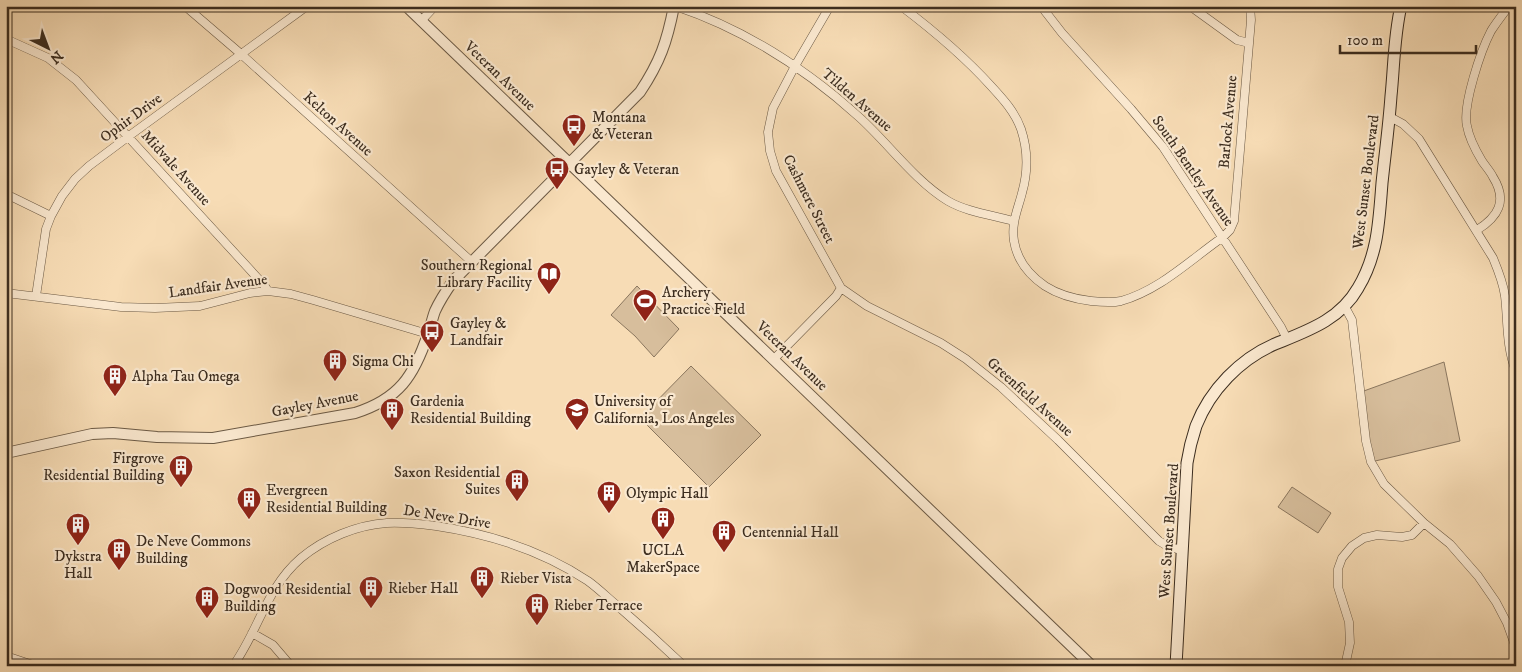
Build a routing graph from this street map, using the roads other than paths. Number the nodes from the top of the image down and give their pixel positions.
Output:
1 (185, 6) edge
2 (307, 6) edge
3 (406, 6) edge
4 (435, 6) edge
5 (674, 6) edge
6 (830, 6) edge
7 (901, 6) edge
8 (1041, 6) edge
9 (1190, 6) edge
10 (1250, 6) edge
11 (1401, 6) edge
12 (1509, 6) edge
13 (421, 21) junction
14 (6, 39) edge
15 (1249, 43) junction
16 (241, 54) junction
17 (795, 66) junction
18 (1390, 117) junction
19 (129, 136) junction
20 (570, 163) junction
21 (6, 194) edge
22 (51, 216) junction
23 (1013, 221) junction
24 (1477, 230) junction
25 (1223, 237) junction
26 (472, 262) junction
27 (841, 288) junction
28 (268, 291) junction
29 (6, 293) edge
30 (36, 296) junction
31 (1345, 306) junction
32 (428, 334) junction
33 (1287, 339) junction
34 (773, 360) junction
35 (1516, 371) edge
36 (6, 453) edge
37 (1424, 523) junction
38 (1182, 550) junction
39 (252, 633) junction
40 (1516, 648) edge
41 (6, 656) edge
42 (36, 666) edge
43 (233, 666) edge
44 (291, 666) edge
45 (684, 666) edge
46 (1092, 666) edge
47 (1176, 666) edge
48 (1345, 666) edge

1 - 16 street, Kelton Avenue
2 - 16 street, Ophir Drive
3 - 13 street, Veteran Avenue
4 - 13 street
5 - 17 street, Tilden Avenue
5 - 20 street, Gayley Avenue
6 - 17 street, Cashmere Street
7 - 23 street
8 - 25 street, South Bentley Avenue
9 - 15 street
10 - 15 street, Barlock Avenue
11 - 18 main road, West Sunset Boulevard
12 - 24 street
13 - 20 street, Veteran Avenue
14 - 19 street, Midvale Avenue
15 - 25 street, Barlock Avenue
16 - 19 street, Ophir Drive
16 - 26 street, Kelton Avenue
17 - 23 street, Tilden Avenue
17 - 27 street, Cashmere Street
18 - 24 street
18 - 31 main road, West Sunset Boulevard
19 - 22 street, Ophir Drive
19 - 28 street, Midvale Avenue
20 - 26 street, Gayley Avenue
20 - 34 street, Veteran Avenue
21 - 22 street
22 - 30 street, Ophir Drive
23 - 25 street
24 - 35 street
25 - 33 street, South Bentley Avenue
26 - 32 street, Gayley Avenue
27 - 34 street
27 - 38 street, Greenfield Avenue
28 - 30 street, Landfair Avenue
28 - 32 street, Landfair Avenue
29 - 30 street, Landfair Avenue
31 - 33 main road, West Sunset Boulevard
31 - 37 street
32 - 36 street, Gayley Avenue
33 - 38 main road, West Sunset Boulevard
34 - 46 street, Veteran Avenue
37 - 40 street
37 - 48 street
38 - 47 main road, West Sunset Boulevard
39 - 43 street, De Neve Drive
39 - 44 street
39 - 45 street, De Neve Drive
41 - 42 street

